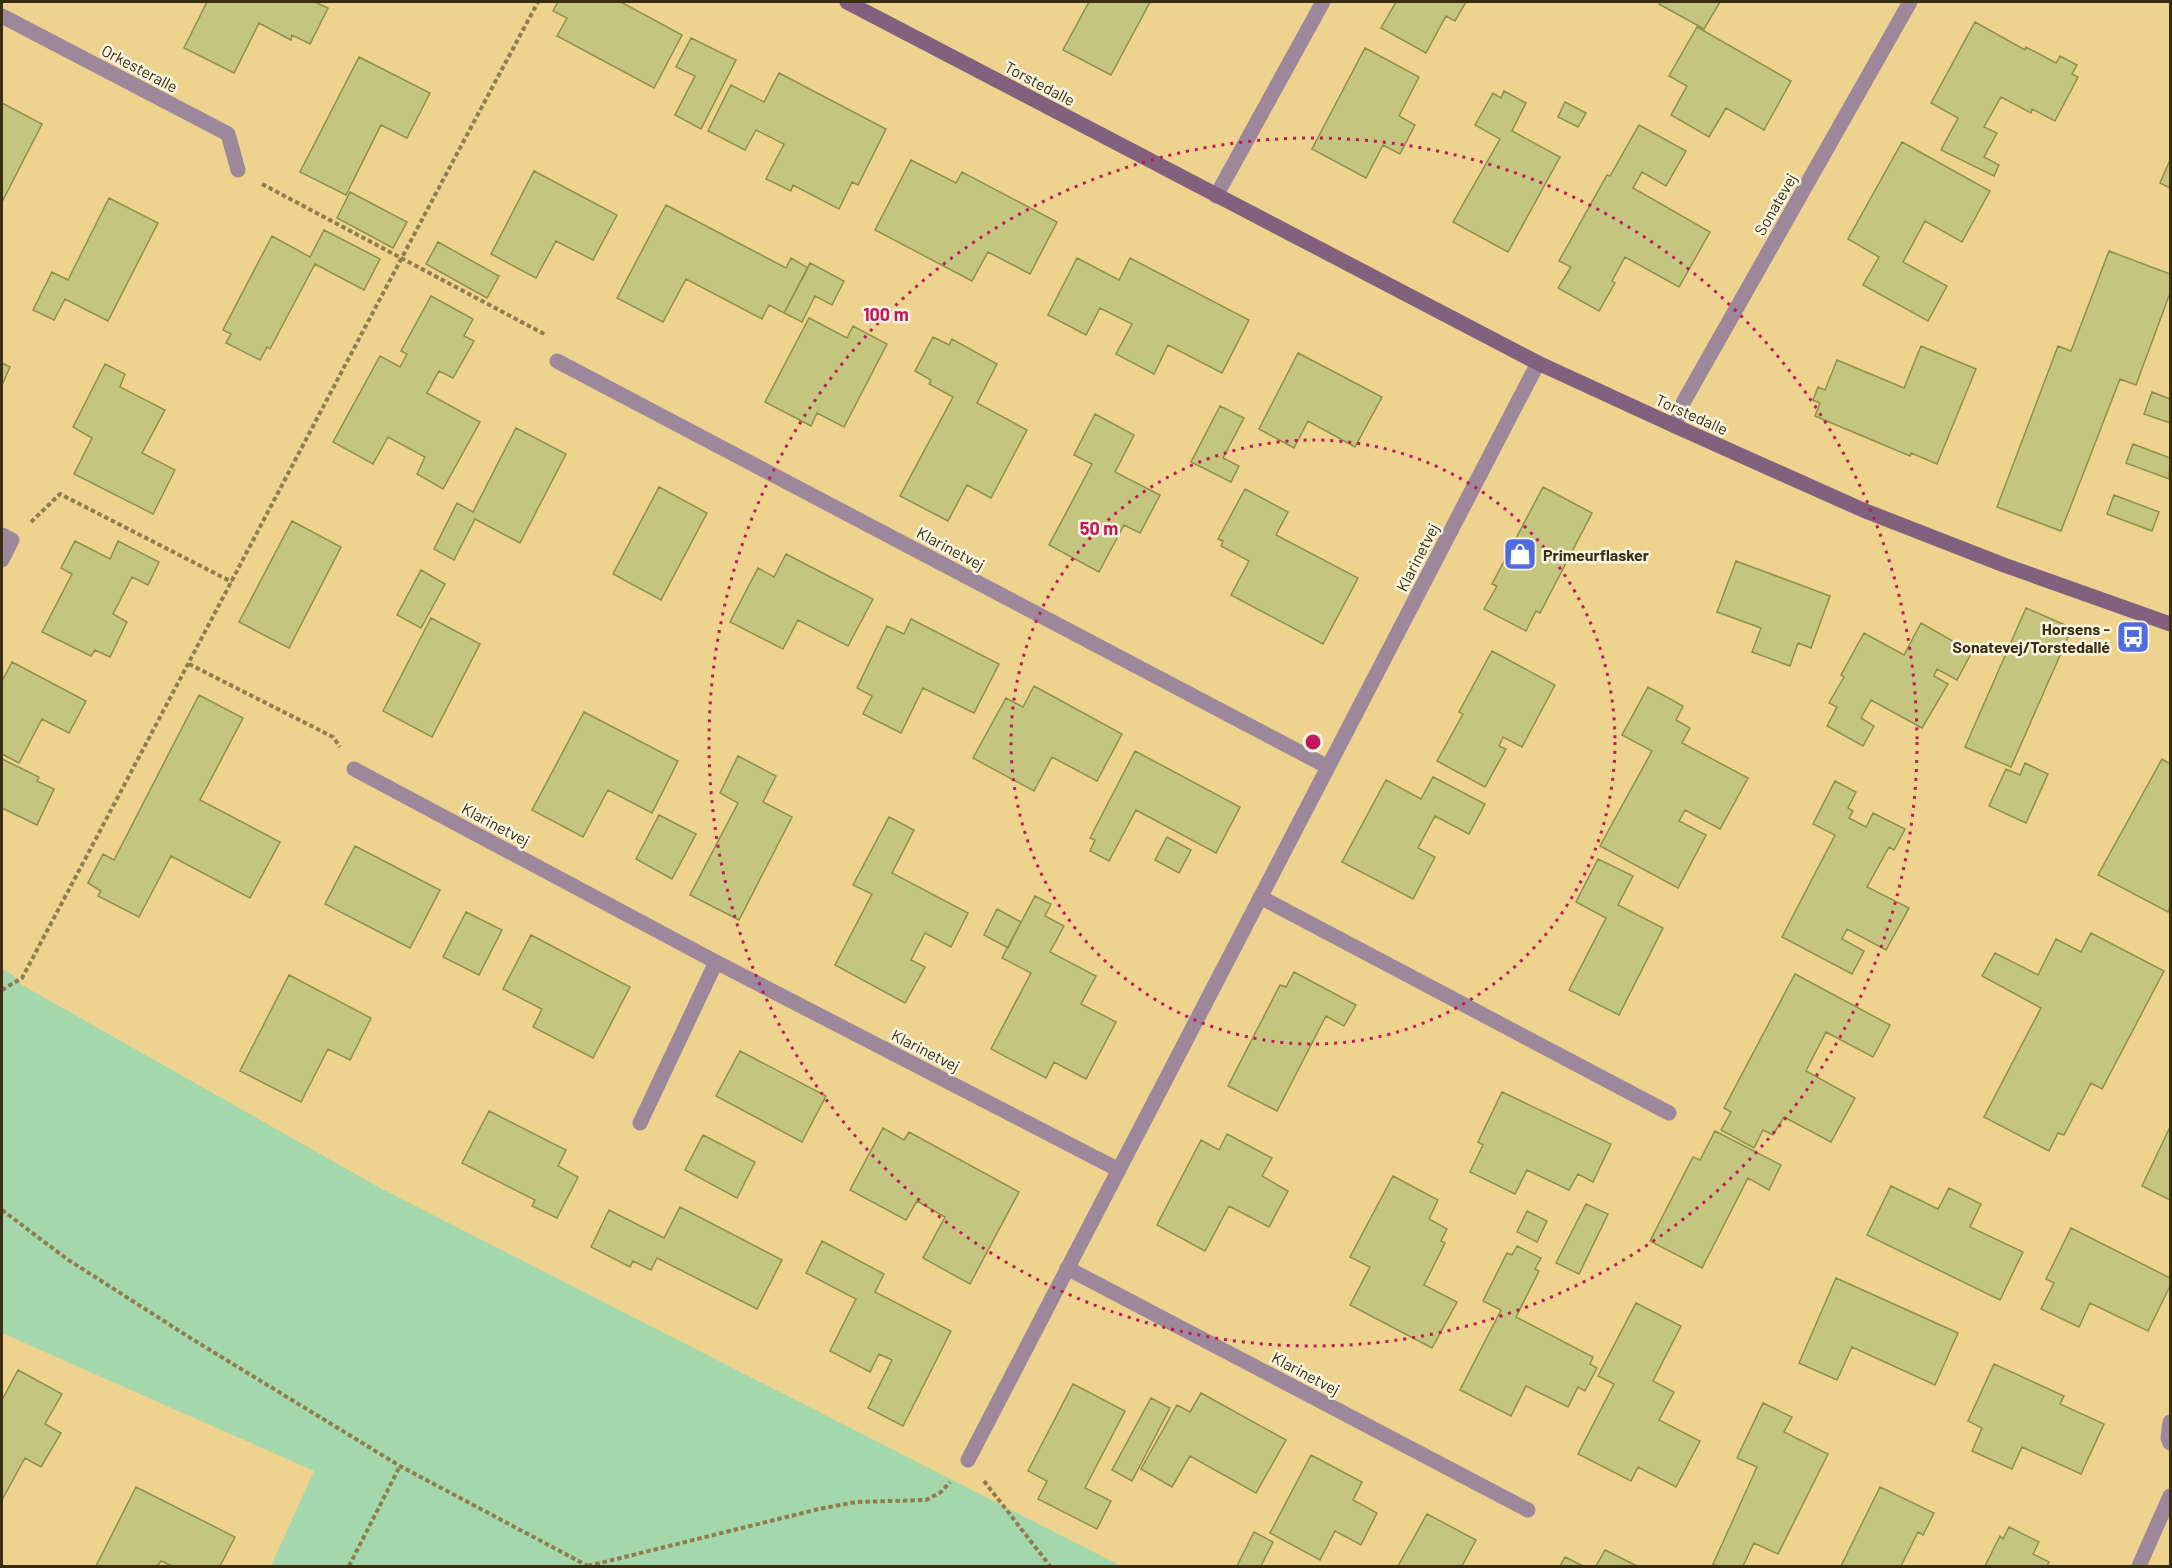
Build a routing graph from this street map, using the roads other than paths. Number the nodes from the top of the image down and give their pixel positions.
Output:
1 (847, 2) edge
2 (1323, 2) edge
3 (1910, 2) edge
4 (2, 16) edge
5 (238, 170) road end
6 (1216, 196) junction
7 (557, 361) road end
8 (1538, 363) junction
9 (1675, 426) junction
10 (7, 538) edge
11 (2, 560) edge
12 (2170, 624) edge
13 (1328, 767) junction
14 (354, 769) road end
15 (1260, 897) junction
16 (716, 962) junction
17 (1669, 1113) dead end
18 (640, 1123) dead end
19 (1119, 1170) junction
20 (1067, 1268) junction
21 (2170, 1422) edge
22 (2170, 1443) edge
23 (968, 1460) road end
24 (2170, 1496) edge
25 (1528, 1510) dead end
26 (2139, 1566) edge

1 - 6 street, Torstedalle
2 - 6 street
3 - 9 street, Sonatevej
4 - 5 street, Orkesteralle
6 - 8 street, Torstedalle
7 - 13 street, Klarinetvej
8 - 9 street, Torstedalle
8 - 13 street, Klarinetvej
9 - 12 street, Torstedalle
10 - 11 street
13 - 15 street, Klarinetvej
14 - 16 street, Klarinetvej
15 - 17 street
15 - 19 street, Klarinetvej
16 - 18 street
16 - 19 street, Klarinetvej
19 - 20 street, Klarinetvej
20 - 23 street, Klarinetvej
20 - 25 street, Klarinetvej
21 - 22 street
24 - 26 street

